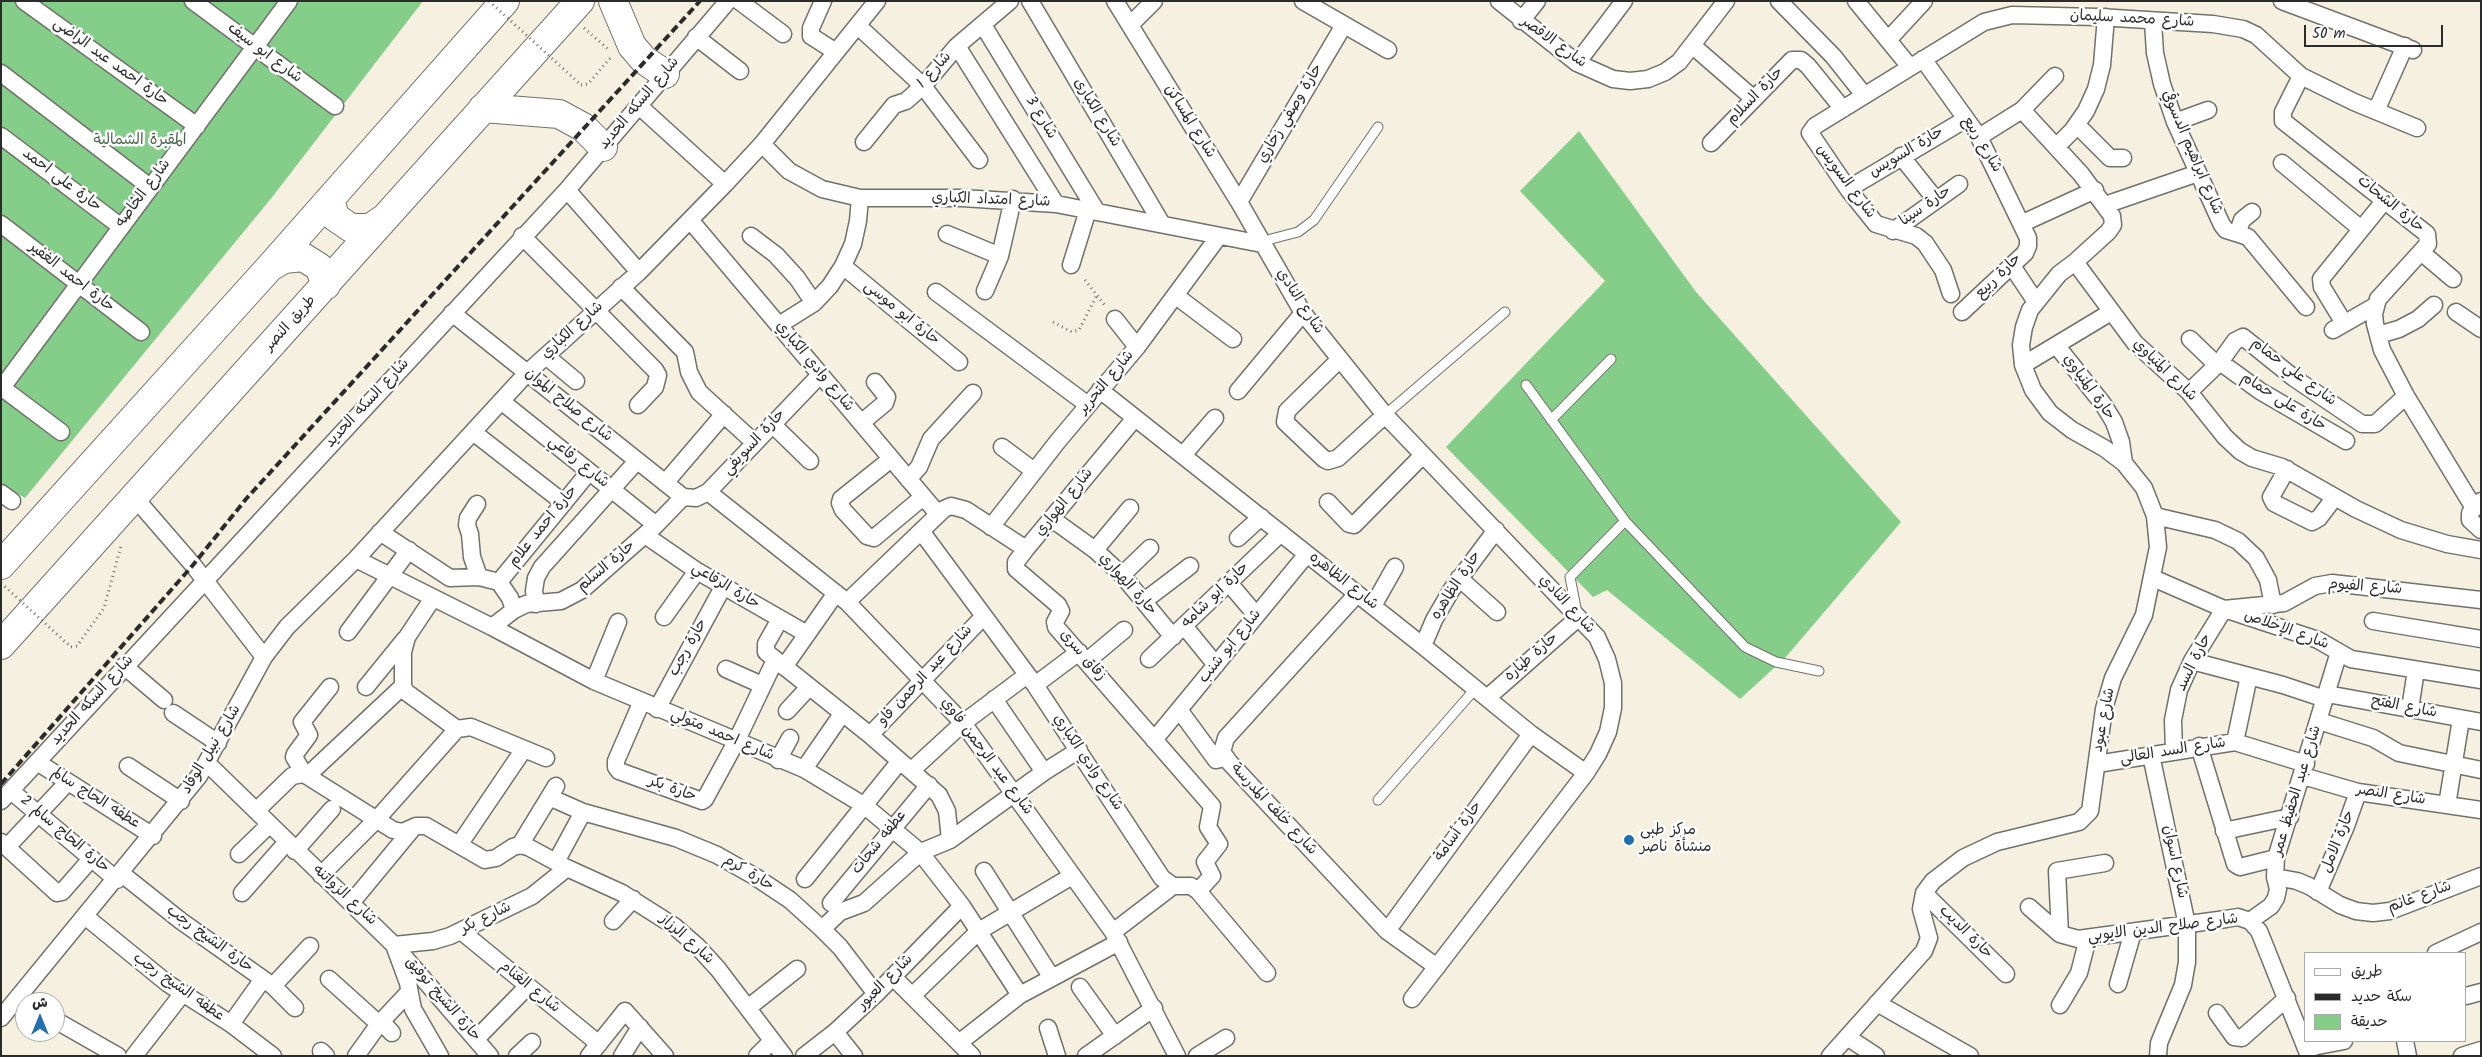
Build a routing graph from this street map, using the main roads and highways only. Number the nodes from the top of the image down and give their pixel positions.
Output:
1 (505, 1) edge
2 (613, 1) edge
3 (575, 8) edge
4 (665, 74) road end
5 (483, 108) junction
6 (603, 147) road end
7 (330, 199) junction
8 (385, 218) junction
9 (270, 267) junction
10 (326, 285) junction
11 (1, 565) edge
12 (1, 645) edge

1 - 7 highway
2 - 4 highway
3 - 5 highway, طريق النصر
5 - 6 highway
5 - 8 highway, طريق النصر
7 - 8 highway
7 - 9 highway
8 - 10 highway, طريق النصر
9 - 10 highway
9 - 11 highway
10 - 12 highway, طريق النصر

